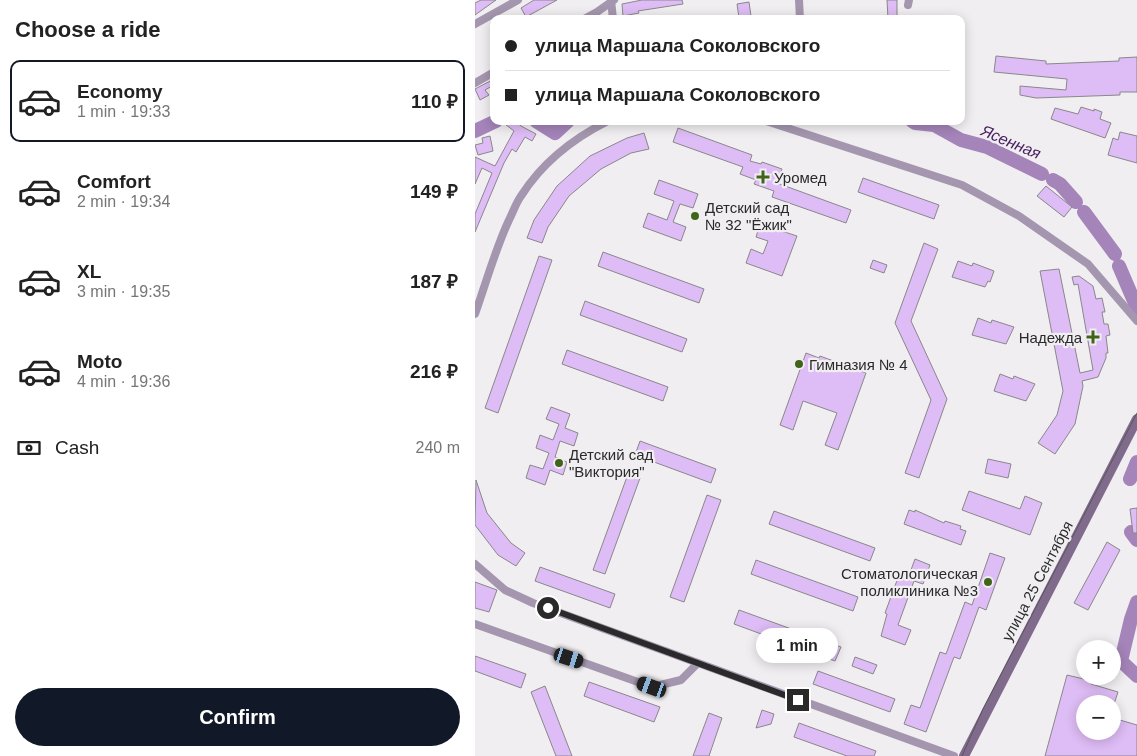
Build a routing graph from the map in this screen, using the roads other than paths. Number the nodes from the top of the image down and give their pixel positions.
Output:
1 (518, 0) edge
2 (799, 0) edge
3 (612, 1) edge
4 (491, 15) edge
5 (590, 15) edge
6 (613, 15) edge
7 (800, 15) edge
8 (490, 16) edge
9 (475, 24) edge
10 (490, 74) edge
11 (475, 83) edge
12 (601, 125) edge
13 (778, 125) edge
14 (475, 314) edge
15 (1137, 321) edge
16 (1137, 420) edge
17 (475, 564) edge
18 (475, 624) edge
19 (697, 664) junction
20 (954, 756) edge
21 (964, 756) edge

1 - 4 street
2 - 7 street
3 - 5 street
3 - 6 street
8 - 9 street
10 - 11 street
12 - 14 street
13 - 15 street
16 - 21 main road, улица 25 Сентября
17 - 19 street
18 - 19 street
19 - 20 street

